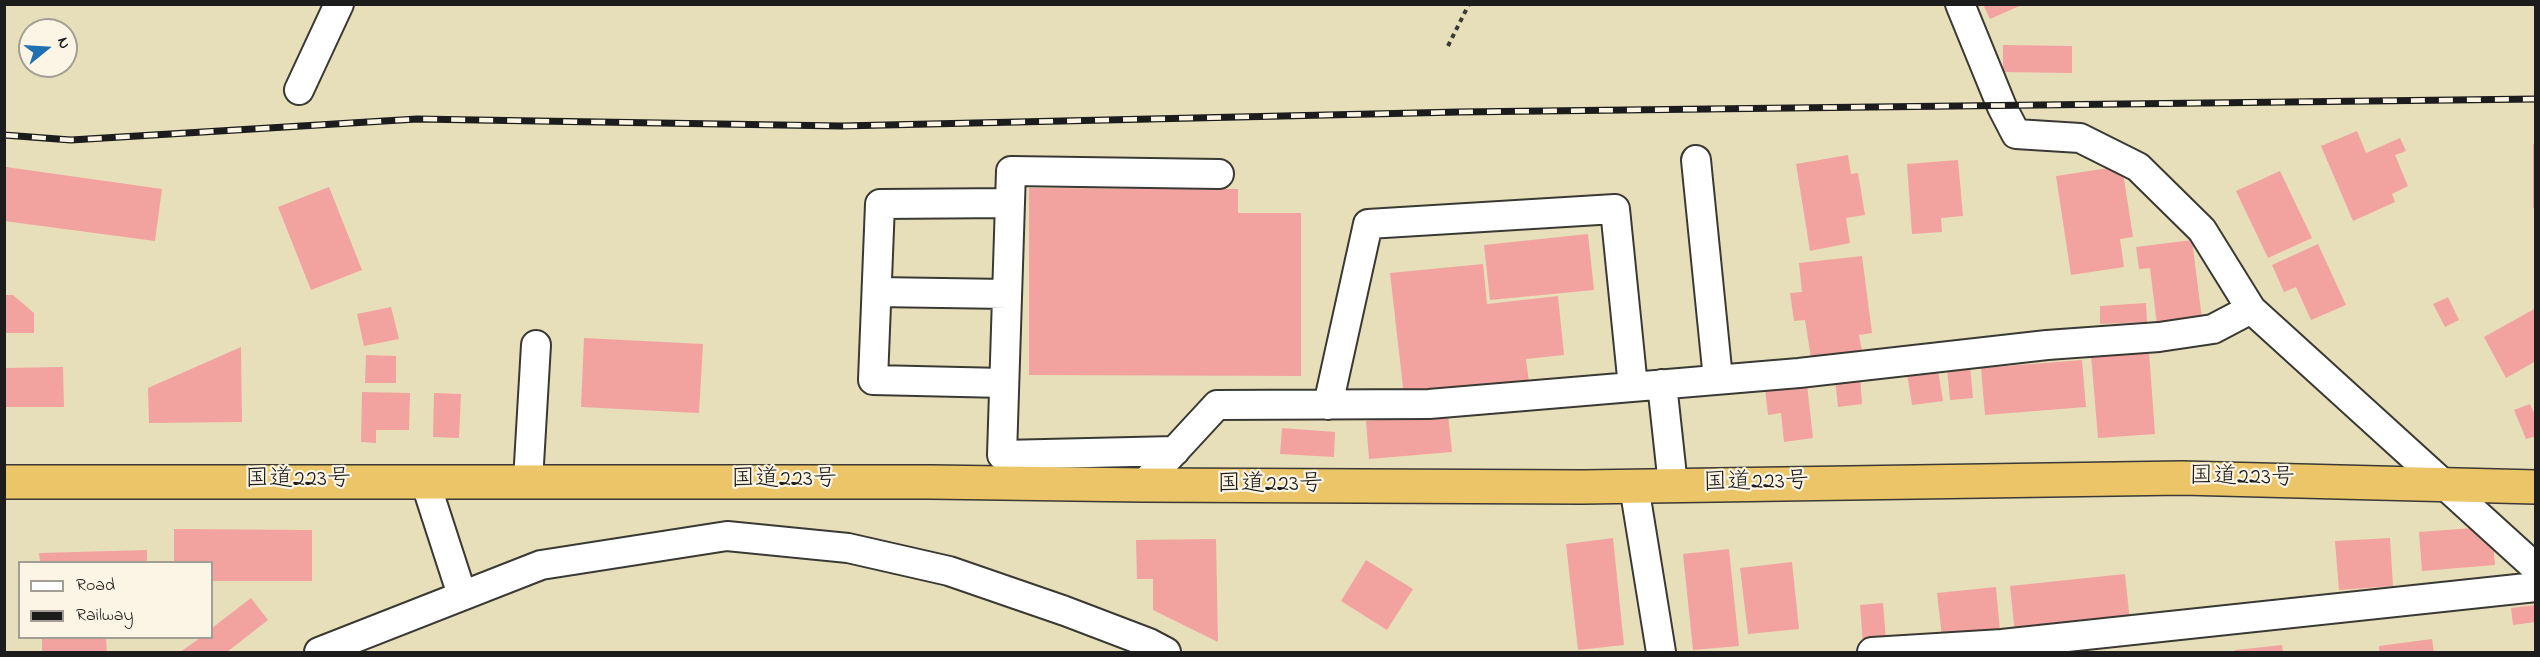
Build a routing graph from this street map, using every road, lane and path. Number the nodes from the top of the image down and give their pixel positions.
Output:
1 (339, 4) edge
2 (1469, 4) edge
3 (1960, 4) edge
4 (1448, 46) dead end
5 (298, 90) dead end
6 (1696, 160) dead end
7 (1219, 174) dead end
8 (1010, 203) junction
9 (877, 292) junction
10 (1007, 294) junction
11 (2251, 309) junction
12 (536, 345) dead end
13 (1718, 379) junction
14 (1004, 383) junction
15 (1662, 384) junction
16 (1633, 387) junction
17 (1328, 405) junction
18 (1175, 451) junction
19 (425, 481) junction
20 (528, 481) junction
21 (4, 482) edge
22 (2445, 484) junction
23 (1143, 485) junction
24 (1673, 485) junction
25 (1634, 486) junction
26 (2535, 487) edge
27 (2535, 568) edge
28 (2535, 587) edge
29 (462, 595) junction
30 (319, 652) edge
31 (1166, 652) edge
32 (1661, 652) edge
33 (1872, 652) edge

1 - 5 street
2 - 4 path
3 - 11 street
6 - 13 street
7 - 8 street
8 - 9 street
8 - 10 street
9 - 10 street
9 - 14 street
10 - 14 street
11 - 13 street
11 - 22 street
12 - 20 street
13 - 15 street
14 - 18 street
15 - 16 street
15 - 24 street
16 - 17 street
16 - 17 street
17 - 18 street
18 - 23 street
19 - 20 highway, 国道223号
19 - 21 highway, 国道223号
19 - 29 street
20 - 23 highway, 国道223号
22 - 24 highway, 国道223号
22 - 26 highway, 国道223号
22 - 27 street
23 - 25 highway, 国道223号
24 - 25 highway, 国道223号
25 - 32 street
28 - 33 street
29 - 30 street
29 - 31 street

